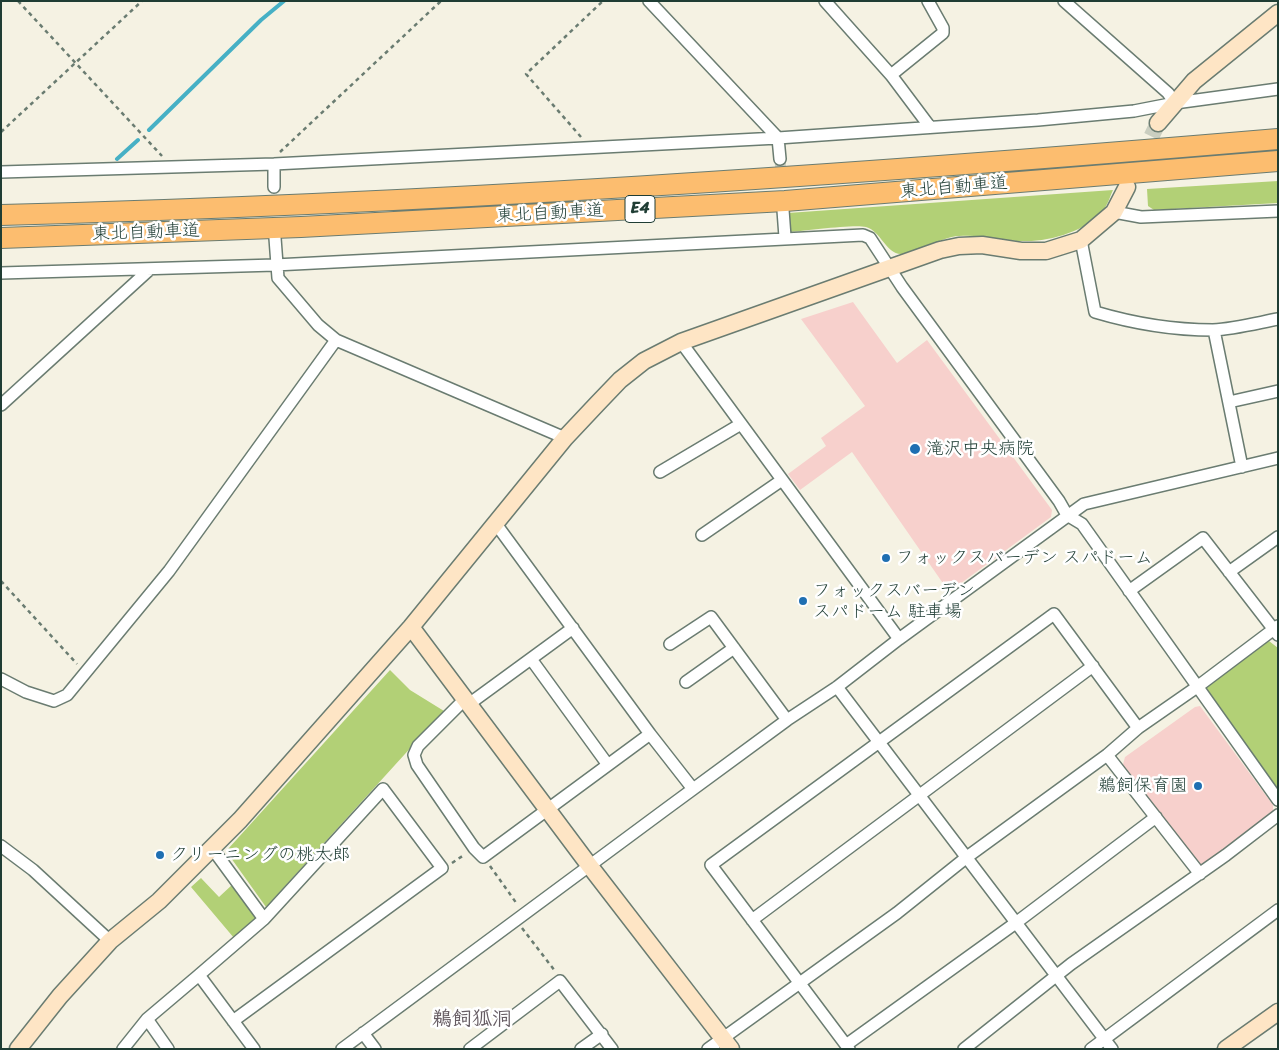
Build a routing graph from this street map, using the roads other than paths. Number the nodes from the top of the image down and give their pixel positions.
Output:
1 (649, 1) edge
2 (825, 1) edge
3 (928, 1) edge
4 (1064, 1) edge
5 (1278, 13) edge
6 (890, 75) junction
7 (1278, 89) edge
8 (1175, 102) junction
9 (1158, 124) tunnel mouth
10 (930, 127) junction
11 (778, 138) junction
12 (1278, 139) edge
13 (780, 159) tunnel mouth
14 (1278, 161) edge
15 (274, 164) junction
16 (1, 172) edge
17 (274, 187) dead end
18 (1127, 187) dead end
19 (783, 210) tunnel mouth
20 (1278, 211) edge
21 (1114, 212) junction
22 (1, 215) edge
23 (785, 237) junction
24 (1, 238) edge
25 (275, 238) dead end
26 (1082, 240) junction
27 (275, 265) junction
28 (890, 268) junction
29 (149, 270) junction
30 (1, 273) edge
31 (1278, 319) edge
32 (1214, 330) junction
33 (336, 340) junction
34 (680, 342) junction
35 (1278, 391) edge
36 (1229, 402) junction
37 (1, 405) edge
38 (741, 424) junction
39 (566, 438) junction
40 (1278, 458) edge
41 (1242, 467) junction
42 (660, 472) dead end
43 (782, 480) junction
44 (1067, 515) junction
45 (496, 524) junction
46 (702, 535) dead end
47 (1278, 537) edge
48 (1229, 572) junction
49 (1129, 591) junction
50 (411, 627) junction
51 (573, 628) junction
52 (1276, 630) edge
53 (899, 639) junction
54 (670, 644) dead end
55 (734, 648) junction
56 (531, 659) junction
57 (1093, 666) junction
58 (1, 679) edge
59 (686, 682) dead end
60 (837, 687) junction
61 (1197, 687) junction
62 (467, 701) junction
63 (787, 720) junction
64 (1138, 728) junction
65 (650, 734) junction
66 (880, 740) junction
67 (1107, 755) junction
68 (608, 765) junction
69 (693, 789) junction
70 (921, 795) junction
71 (1278, 800) edge
72 (548, 809) junction
73 (1278, 815) edge
74 (1156, 817) junction
75 (1, 846) edge
76 (212, 848) junction
77 (967, 858) junction
78 (589, 865) junction
79 (1200, 874) junction
80 (1278, 910) edge
81 (264, 919) junction
82 (752, 920) junction
83 (1017, 922) junction
84 (110, 941) junction
85 (199, 974) junction
86 (1058, 975) junction
87 (800, 983) junction
88 (1278, 1012) edge
89 (147, 1019) junction
90 (233, 1021) junction
91 (363, 1033) junction
92 (602, 1034) junction
93 (1105, 1038) junction
94 (727, 1043) edge
95 (847, 1047) edge
96 (18, 1049) edge
97 (123, 1049) edge
98 (168, 1049) edge
99 (254, 1049) edge
100 (342, 1049) edge
101 (375, 1049) edge
102 (470, 1049) edge
103 (581, 1049) edge
104 (612, 1049) edge
105 (708, 1049) edge
106 (964, 1049) edge
107 (1091, 1049) edge
108 (1112, 1049) edge
109 (1226, 1049) edge

1 - 11 street
2 - 6 street
3 - 6 street
4 - 8 street
5 - 8 street
6 - 10 street
7 - 8 street
8 - 9 street
8 - 10 street
10 - 11 street
11 - 13 street
11 - 15 street
12 - 22 highway, 東北自動車道 / E4
14 - 24 highway, 東北自動車道 / E4
15 - 16 street
15 - 17 street
18 - 21 street
19 - 23 street
20 - 21 street
21 - 26 street
23 - 27 street
23 - 28 street
25 - 27 street
26 - 28 street
26 - 32 street
27 - 29 street
27 - 33 street
28 - 34 street
28 - 44 street
29 - 30 street
29 - 37 street
31 - 32 street
32 - 36 street
33 - 39 street
33 - 58 street
34 - 38 street
34 - 39 street
35 - 36 street
36 - 41 street
38 - 42 street
38 - 43 street
39 - 45 street
40 - 41 street
41 - 44 street
43 - 46 street
43 - 53 street
44 - 49 street
44 - 53 street
45 - 50 street
45 - 51 street
47 - 48 street
48 - 49 street
48 - 52 street
49 - 61 street
50 - 62 street
50 - 76 street
51 - 56 street
51 - 65 street
52 - 61 street
53 - 60 street
54 - 55 street
55 - 59 street
55 - 63 street
56 - 62 street
56 - 68 street
57 - 64 street
57 - 66 street
57 - 70 street
60 - 63 street
60 - 66 street
61 - 64 street
61 - 71 street
62 - 72 street
62 - 72 street
63 - 69 street
64 - 67 street
65 - 68 street
65 - 69 street
66 - 70 street
66 - 82 street
67 - 74 street
67 - 77 street
68 - 72 street
69 - 78 street
70 - 77 street
70 - 82 street
72 - 78 street
73 - 79 street
74 - 79 street
74 - 83 street
75 - 84 street
76 - 81 street
76 - 84 street
77 - 83 street
77 - 87 street
78 - 91 street
78 - 94 street
79 - 86 street
80 - 93 street
81 - 85 street
81 - 90 street
82 - 87 street
83 - 86 street
83 - 95 street
84 - 96 street
85 - 89 street
85 - 90 street
86 - 93 street
86 - 106 street
87 - 94 street
87 - 95 street
88 - 109 street
89 - 97 street
89 - 98 street
90 - 99 street
91 - 100 street
91 - 101 street
92 - 102 street
92 - 103 street
92 - 104 street
93 - 107 street
93 - 108 street
94 - 105 street

